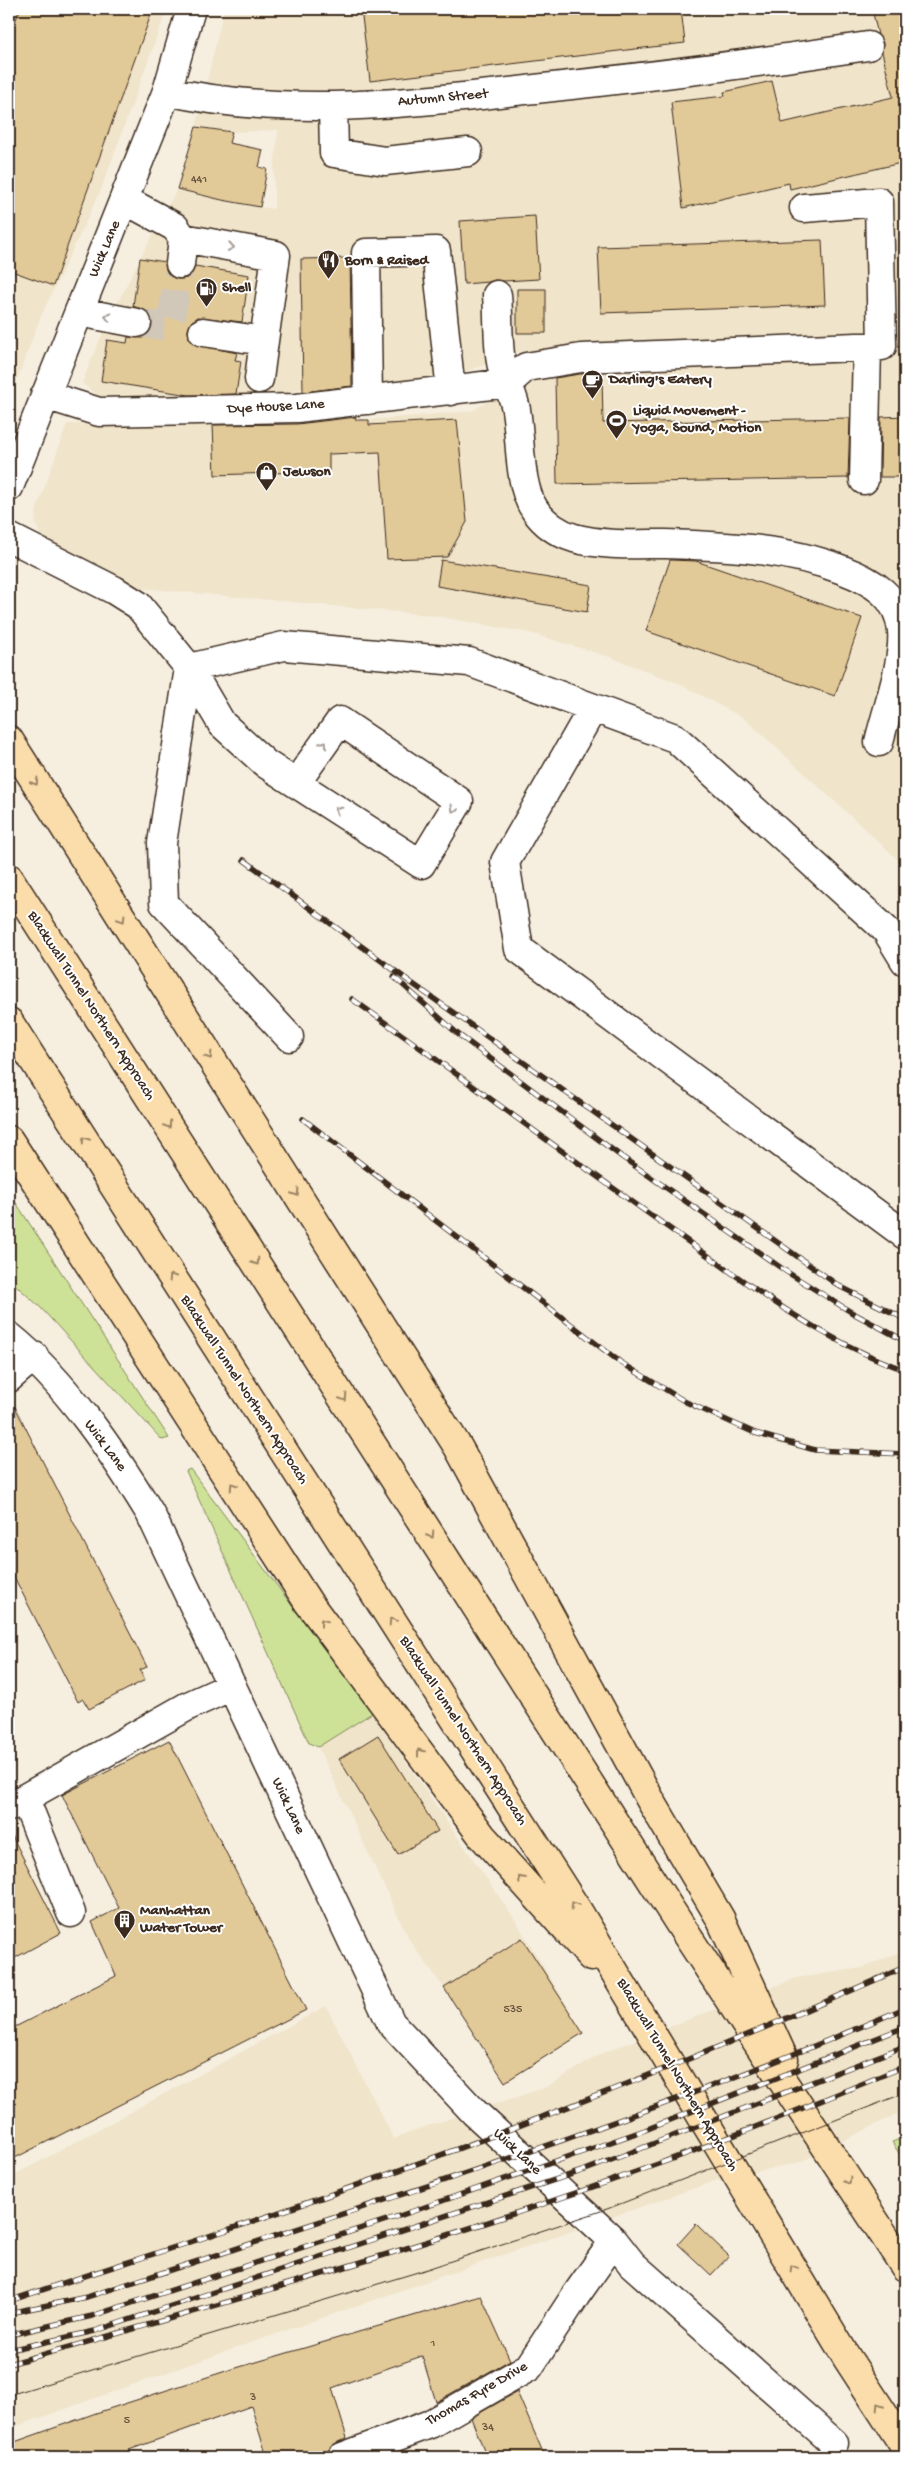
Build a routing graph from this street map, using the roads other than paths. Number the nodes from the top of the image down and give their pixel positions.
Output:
1 (191, 9) edge
2 (868, 46) dead end
3 (168, 91) junction
4 (333, 106) junction
5 (468, 152) dead end
6 (125, 200) junction
7 (804, 208) dead end
8 (497, 295) dead end
9 (79, 312) junction
10 (136, 323) tunnel mouth
11 (203, 332) dead end
12 (264, 341) junction
13 (867, 347) junction
14 (259, 379) dead end
15 (508, 383) junction
16 (451, 391) junction
17 (45, 394) junction
18 (368, 400) junction
19 (864, 480) dead end
20 (9, 487) edge
21 (9, 537) edge
22 (190, 668) junction
23 (593, 708) junction
24 (9, 740) edge
25 (879, 742) dead end
26 (296, 783) junction
27 (9, 878) edge
28 (905, 961) edge
29 (9, 1022) edge
30 (289, 1037) dead end
31 (9, 1140) edge
32 (905, 1235) edge
33 (9, 1336) edge
34 (34, 1356) junction
35 (9, 1378) edge
36 (232, 1686) junction
37 (17, 1803) edge
38 (71, 1913) dead end
39 (636, 2006) junction
40 (822, 2140) junction
41 (614, 2242) junction
42 (905, 2267) edge
43 (834, 2443) dead end
44 (905, 2447) edge
45 (342, 2457) edge

1 - 3 street, Wick Lane
2 - 4 street, Autumn Street
3 - 4 street, Autumn Street
3 - 6 street, Wick Lane
4 - 5 street
6 - 9 street, Wick Lane
6 -> 12 street
7 - 13 street
8 - 15 street
10 -> 9 street
9 - 17 street, Wick Lane
11 - 12 street
12 - 14 street
13 - 15 street
13 - 19 street
15 - 16 street, Dye House Lane
15 - 25 street
16 - 18 street, Dye House Lane
16 - 18 street
17 - 18 street, Dye House Lane
17 - 20 street, Wick Lane
21 - 22 street
22 - 23 street
22 - 26 street
22 - 30 street
23 - 28 street
23 - 32 street
24 -> 40 highway
26 -> 26 street
27 -> 40 highway, Blackwall Tunnel Northern Approach
39 -> 29 highway, Blackwall Tunnel Northern Approach
39 -> 31 highway
33 - 34 street, Wick Lane
34 - 35 street
34 - 36 street, Wick Lane
36 - 37 street
36 - 41 street, Wick Lane
37 - 38 street
44 -> 39 highway, Blackwall Tunnel Northern Approach
40 -> 42 highway, Blackwall Tunnel Northern Approach
41 - 43 street, Wick Lane
41 - 45 street, Thomas Fyre Drive

